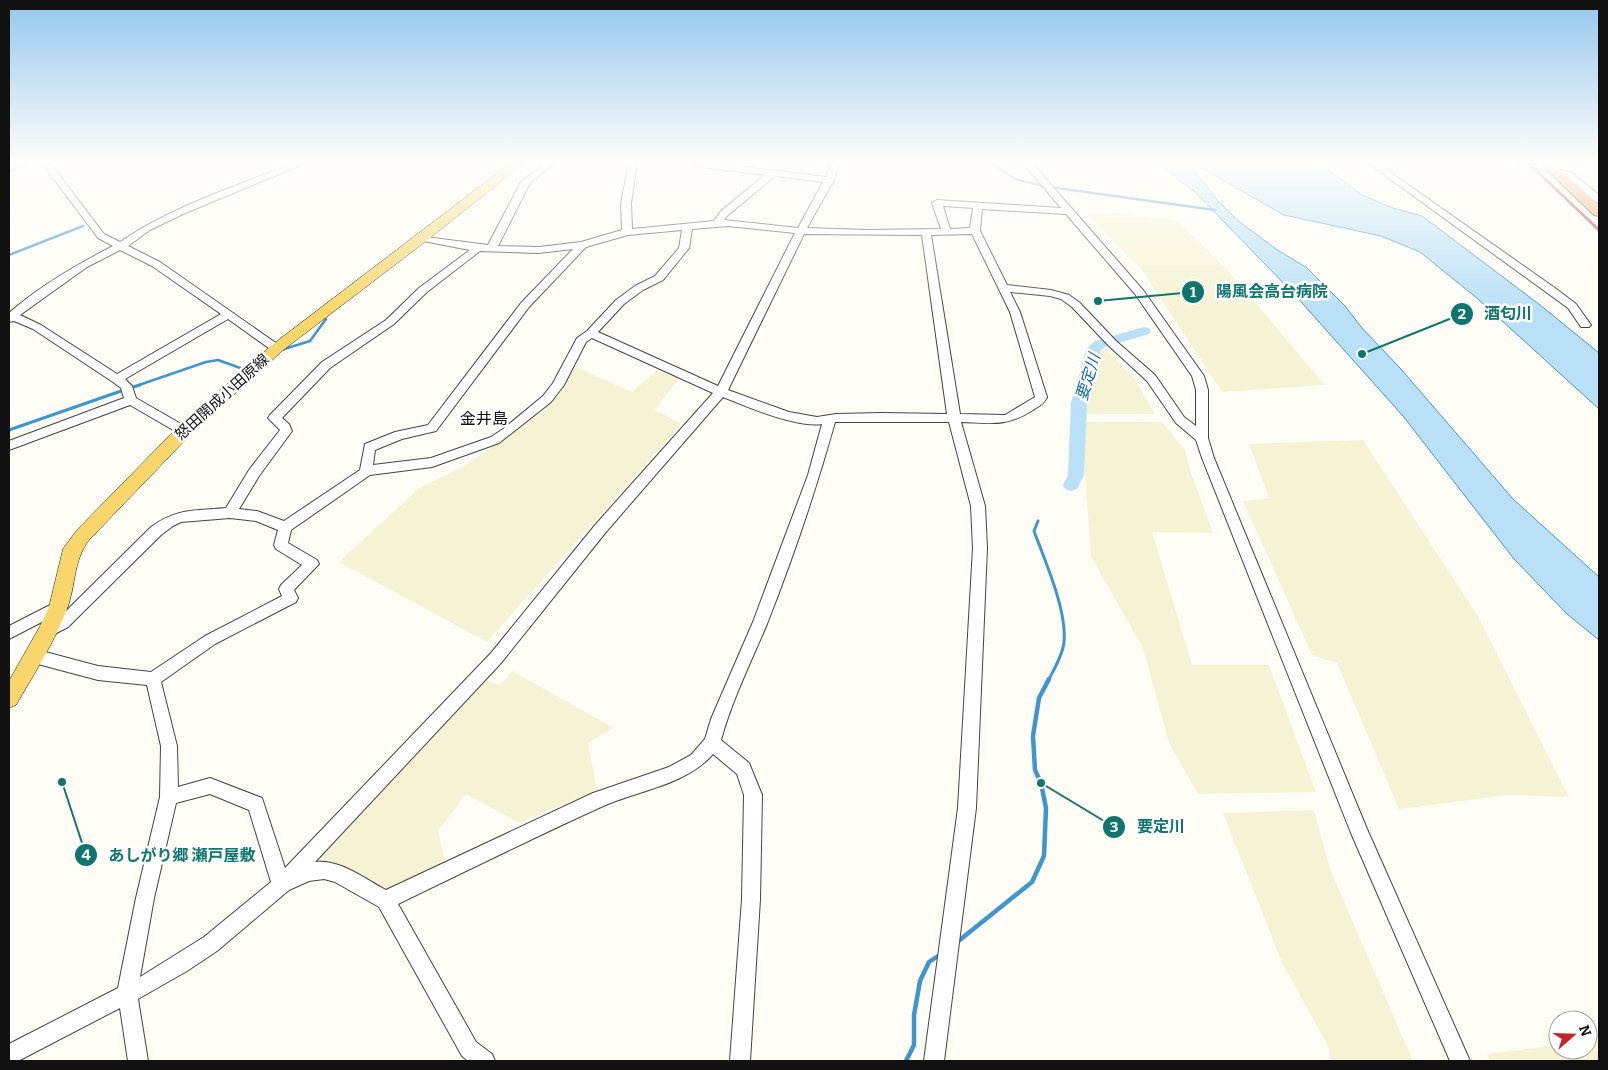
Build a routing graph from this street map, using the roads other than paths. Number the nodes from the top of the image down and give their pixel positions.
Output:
1 (84, 213) edge
2 (178, 213) edge
3 (454, 213) edge
4 (510, 213) edge
5 (626, 213) edge
6 (724, 213) edge
7 (811, 213) edge
8 (940, 213) edge
9 (977, 213) edge
10 (1072, 213) edge
11 (1442, 213) edge
12 (718, 223) junction
13 (687, 227) junction
14 (946, 230) junction
15 (801, 231) junction
16 (926, 231) junction
17 (975, 231) junction
18 (627, 232) junction
19 (422, 238) junction
20 (582, 244) junction
21 (122, 245) junction
22 (478, 248) junction
23 (492, 248) junction
24 (1003, 288) junction
25 (229, 314) junction
26 (11, 317) edge
27 (1585, 325) dead end
28 (591, 333) junction
29 (273, 352) junction
30 (117, 379) junction
31 (721, 392) junction
32 (131, 400) junction
33 (954, 418) junction
34 (829, 422) junction
35 (184, 431) junction
36 (1202, 438) junction
37 (9, 446) edge
38 (366, 472) junction
39 (230, 513) junction
40 (285, 526) junction
41 (58, 607) junction
42 (47, 632) junction
43 (9, 633) edge
44 (34, 656) junction
45 (153, 680) junction
46 (9, 699) edge
47 (712, 743) junction
48 (169, 796) junction
49 (281, 884) junction
50 (386, 900) junction
51 (127, 992) junction
52 (9, 1055) edge
53 (138, 1061) edge
54 (485, 1061) edge
55 (740, 1061) edge
56 (934, 1061) edge
57 (1460, 1061) edge

1 - 21 street
2 - 21 street
3 - 19 main road, 怒田開成小田原線
4 - 23 street
5 - 18 street
6 - 12 street
7 - 15 street
8 - 14 street
9 - 17 street
10 - 36 street
11 - 27 street
12 - 13 street
12 - 15 street
13 - 18 street
13 - 28 street
14 - 16 street
14 - 17 street
15 - 16 street
15 - 31 street
16 - 33 street
17 - 24 street
18 - 20 street
19 - 22 street
19 - 29 main road, 怒田開成小田原線
20 - 23 street
20 - 38 street
21 - 25 street
21 - 26 street
22 - 23 street
22 - 39 street
24 - 33 street
24 - 36 street
25 - 29 street
25 - 30 street
26 - 30 street
28 - 31 street
28 - 38 street
29 - 35 main road, 怒田開成小田原線
30 - 32 street
31 - 34 street
31 - 49 street
32 - 35 street
32 - 37 street
33 - 34 street
33 - 56 street
34 - 47 street
35 - 41 main road, 怒田開成小田原線
36 - 57 street
38 - 40 street
39 - 40 street
39 - 42 street
40 - 45 street
41 - 42 main road, 怒田開成小田原線
41 - 43 street
42 - 44 main road, 怒田開成小田原線
44 - 45 street
44 - 46 main road, 怒田開成小田原線
45 - 48 street
47 - 50 street
47 - 55 street
48 - 49 street
48 - 51 street
49 - 50 street
49 - 51 street
50 - 54 street
51 - 52 street
51 - 53 street

